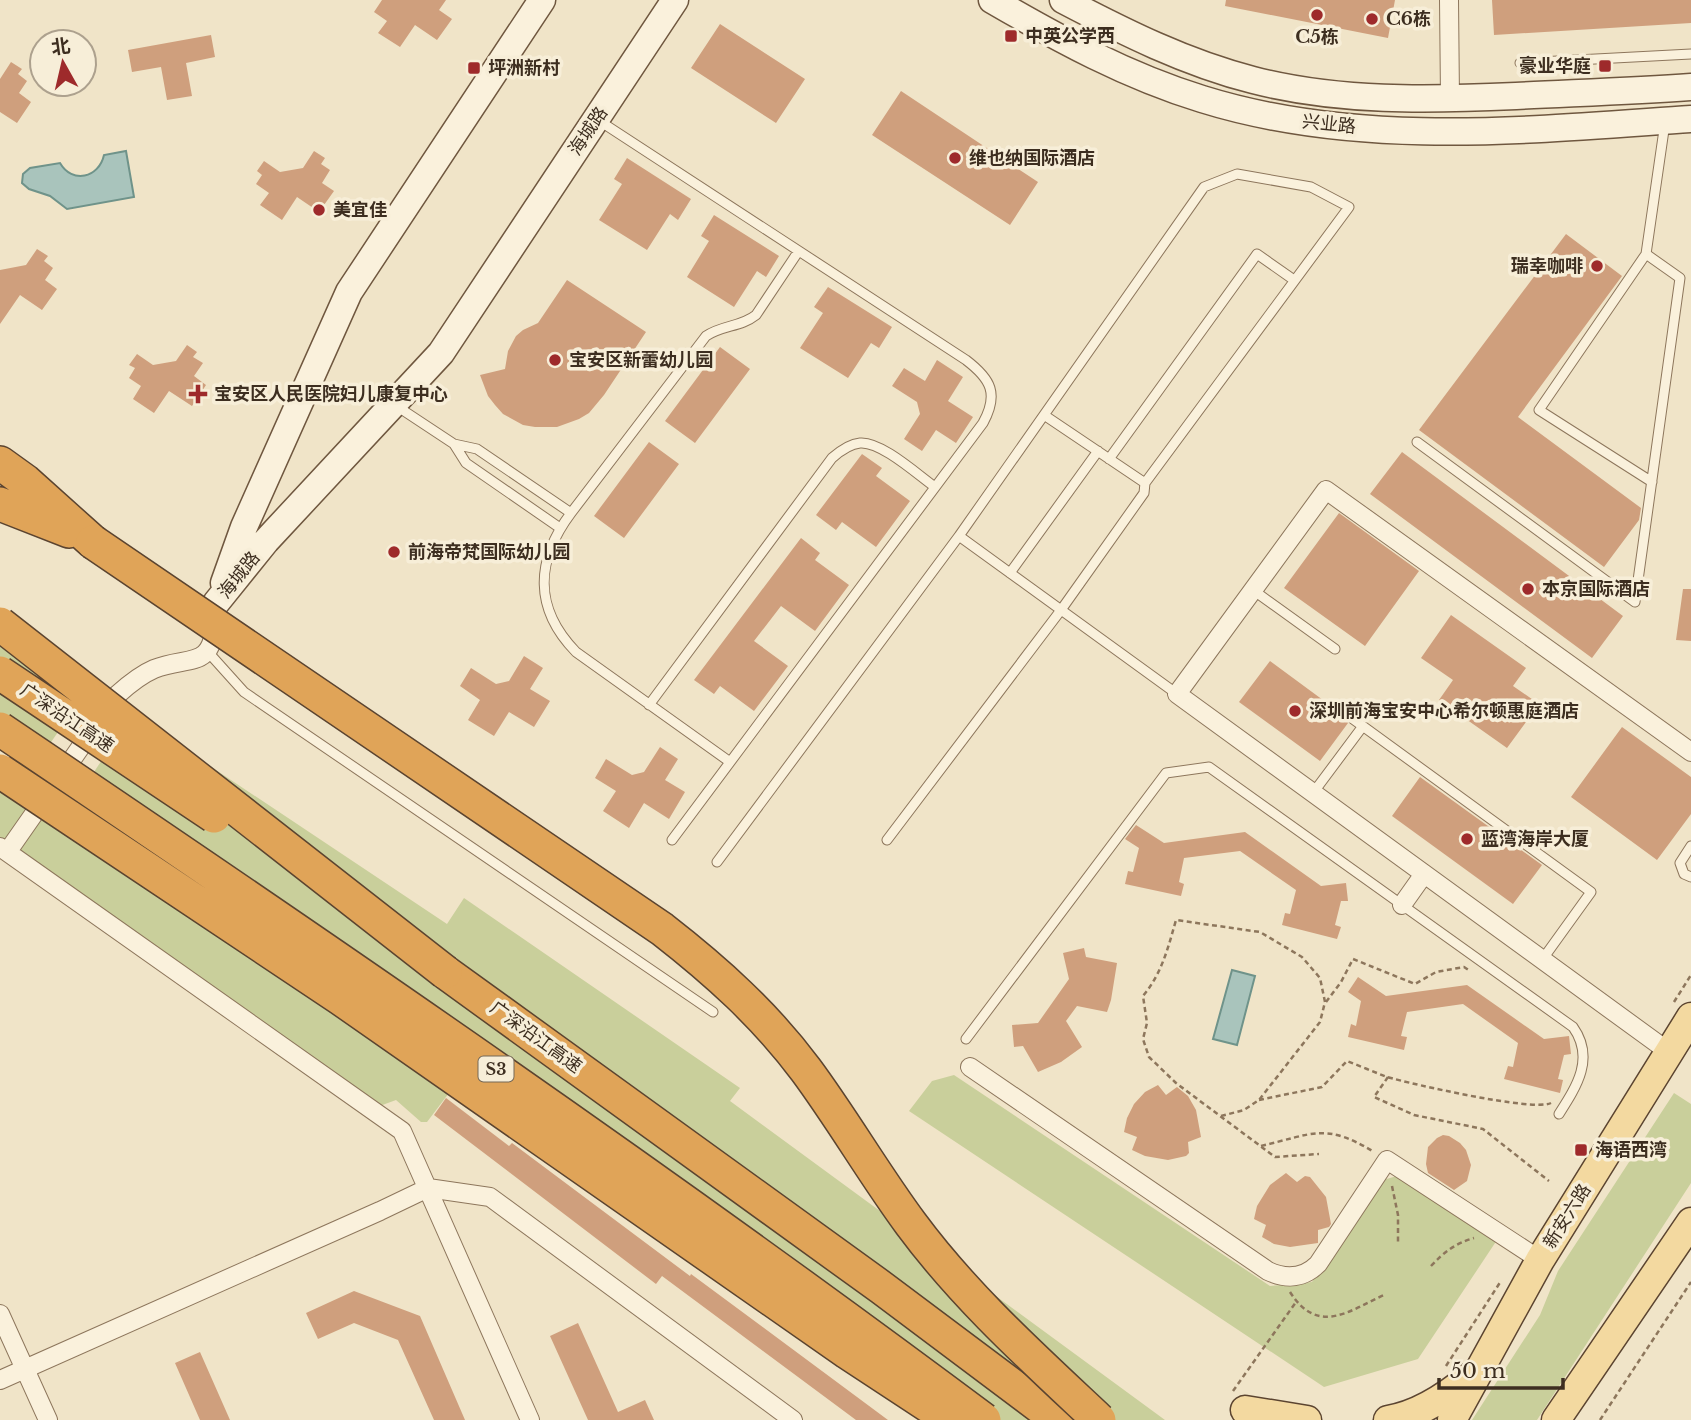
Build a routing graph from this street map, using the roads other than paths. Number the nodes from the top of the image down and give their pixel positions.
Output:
1 (542, 0) edge
2 (675, 0) edge
3 (992, 0) edge
4 (1063, 0) edge
5 (1449, 0) edge
6 (1691, 54) edge
7 (1520, 63) dead end
8 (1691, 87) edge
9 (1450, 98) junction
10 (596, 119) junction
11 (1691, 119) edge
12 (1665, 121) junction
13 (798, 252) junction
14 (1646, 254) junction
15 (1294, 280) junction
16 (394, 404) junction
17 (1044, 415) junction
18 (1417, 442) dead end
19 (454, 444) junction
20 (1098, 451) junction
21 (1109, 459) junction
22 (0, 463) edge
23 (1652, 482) junction
24 (1145, 483) junction
25 (935, 487) junction
26 (0, 504) edge
27 (570, 513) junction
28 (560, 528) junction
29 (959, 536) junction
30 (93, 542) junction
31 (1010, 573) junction
32 (1253, 590) junction
33 (216, 603) junction
34 (1061, 610) junction
35 (0, 624) edge
36 (1335, 649) dead end
37 (208, 652) junction
38 (0, 673) edge
39 (1177, 694) junction
40 (649, 705) junction
41 (1353, 719) dead end
42 (1363, 726) junction
43 (0, 729) edge
44 (1691, 752) edge
45 (730, 762) junction
46 (0, 771) edge
47 (1313, 793) junction
48 (671, 840) dead end
49 (887, 840) dead end
50 (1691, 846) edge
51 (4, 849) edge
52 (717, 862) dead end
53 (1424, 874) junction
54 (1691, 877) edge
55 (1402, 905) junction
56 (1542, 960) junction
57 (445, 972) junction
58 (713, 1012) dead end
59 (1691, 1017) edge
60 (966, 1039) dead end
61 (1669, 1052) junction
62 (970, 1067) dead end
63 (1559, 1114) dead end
64 (428, 1188) junction
65 (1691, 1222) edge
66 (1539, 1260) junction
67 (0, 1314) edge
68 (25, 1369) junction
69 (1478, 1371) junction
70 (0, 1380) edge
71 (1236, 1404) road end
72 (48, 1420) edge
73 (530, 1420) edge
74 (793, 1420) edge
75 (950, 1420) edge
76 (984, 1420) edge
77 (1058, 1420) edge
78 (1098, 1420) edge
79 (1307, 1420) edge
80 (1388, 1420) edge
81 (1451, 1420) edge
82 (1556, 1420) edge

1 - 33 main road, 海城路
2 - 10 main road, 海城路
3 - 12 main road, 兴业路
4 - 9 main road, 兴业路
5 - 9 street
6 - 7 lane
8 - 9 main road, 兴业路
10 - 13 lane
10 - 16 main road, 海城路
11 - 12 main road, 兴业路
12 - 14 lane
13 - 25 lane
13 - 27 lane
14 - 23 lane
14 - 23 lane
15 - 17 lane
15 - 21 lane
15 - 24 lane
16 - 19 lane
16 - 33 main road, 海城路
17 - 20 lane
17 - 29 lane
18 - 23 lane
19 - 27 lane
19 - 28 lane
20 - 21 lane
20 - 31 lane
21 - 24 lane
22 - 30 highway
24 - 34 lane
25 - 40 lane
25 - 45 lane
26 - 30 highway
27 - 28 lane
28 - 40 lane
29 - 31 lane
29 - 52 lane
30 - 78 highway, bridge
31 - 34 lane
32 - 36 lane
32 - 39 street
32 - 44 street
33 - 37 street
34 - 39 lane
34 - 49 lane
35 - 57 highway, bridge
37 - 51 street
37 - 58 lane
38 - 57 highway, 广深沿江高速, bridge
39 - 47 street
40 - 45 lane
41 - 42 lane
42 - 47 lane
42 - 56 lane
43 - 76 highway, S3, bridge
45 - 48 lane
46 - 75 highway, bridge
47 - 53 street
50 - 54 lane
51 - 64 street
53 - 55 street
53 - 56 street
55 - 60 lane
55 - 63 lane
56 - 61 street
57 - 77 highway, 广深沿江高速
59 - 61 main road, 新安六路
61 - 66 main road, 新安六路
62 - 66 street
64 - 68 street
64 - 73 street
64 - 74 street
65 - 82 main road
66 - 69 main road, 新安六路
67 - 68 street
68 - 70 street
68 - 72 street
69 - 80 main road
69 - 81 main road, 新安六路
71 - 79 main road

